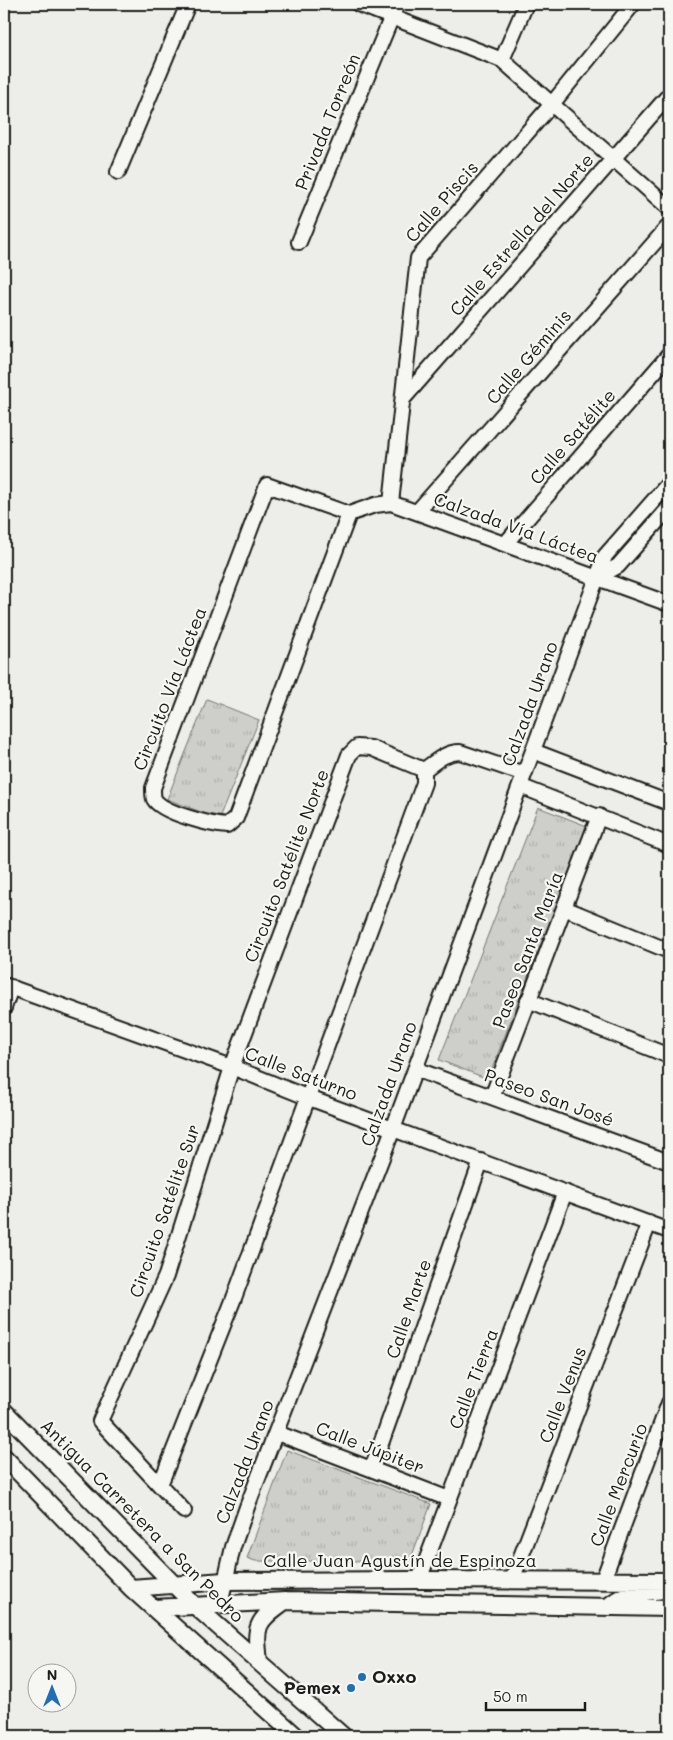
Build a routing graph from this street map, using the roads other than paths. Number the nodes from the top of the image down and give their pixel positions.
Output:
1 (188, 4) edge
2 (358, 4) edge
3 (397, 4) edge
4 (526, 4) edge
5 (633, 4) edge
6 (392, 17) junction
7 (502, 60) junction
8 (669, 95) edge
9 (552, 104) junction
10 (614, 159) junction
11 (118, 172) dead end
12 (669, 208) edge
13 (669, 226) edge
14 (299, 242) dead end
15 (669, 355) edge
16 (403, 399) junction
17 (669, 483) edge
18 (391, 503) junction
19 (669, 508) edge
20 (417, 512) junction
21 (349, 514) junction
22 (505, 544) junction
23 (597, 578) junction
24 (669, 604) edge
25 (533, 751) junction
26 (424, 770) junction
27 (522, 780) junction
28 (669, 804) edge
29 (599, 816) junction
30 (669, 845) edge
31 (564, 908) junction
32 (669, 951) edge
33 (7, 986) edge
34 (528, 1000) junction
35 (4, 1008) edge
36 (669, 1056) edge
37 (232, 1067) junction
38 (415, 1069) junction
39 (492, 1097) junction
40 (309, 1098) junction
41 (393, 1129) junction
42 (480, 1161) junction
43 (669, 1162) edge
44 (565, 1192) junction
45 (649, 1224) junction
46 (669, 1231) edge
47 (669, 1404) edge
48 (4, 1412) edge
49 (277, 1432) junction
50 (4, 1457) edge
51 (372, 1469) junction
52 (160, 1485) junction
53 (449, 1498) junction
54 (184, 1511) dead end
55 (419, 1580) junction
56 (512, 1580) junction
57 (603, 1580) junction
58 (224, 1581) junction
59 (669, 1581) edge
60 (173, 1584) junction
61 (131, 1588) junction
62 (669, 1589) edge
63 (284, 1601) junction
64 (220, 1604) junction
65 (194, 1605) junction
66 (608, 1607) junction
67 (154, 1608) junction
68 (669, 1608) edge
69 (259, 1662) junction
70 (296, 1736) edge
71 (343, 1736) edge

1 - 11 street
2 - 6 street
3 - 6 street, Privada Torreón
4 - 7 street
5 - 9 street, Calle Piscis
6 - 7 street
6 - 14 street, Privada Torreón
7 - 9 street
8 - 10 street, Calle Estrella del Norte
9 - 10 street
9 - 16 street, Calle Piscis
10 - 12 street
10 - 16 street, Calle Estrella del Norte
13 - 20 street, Calle Géminis
15 - 22 street, Calle Satélite
16 - 18 street, Calle Piscis
17 - 23 street, Calzada Urano
18 - 20 street, Calzada Vía Láctea
18 - 21 street
19 - 23 street
20 - 22 street, Calzada Vía Láctea
21 - 21 street, Circuito Vía Láctea
22 - 23 street, Calzada Vía Láctea
23 - 24 street, Calzada Vía Láctea
23 - 25 street, Calzada Urano
25 - 27 street, Calzada Urano
25 - 28 street
26 - 27 street
26 - 37 street, Circuito Satélite Norte
26 - 40 street
27 - 29 street
27 - 38 street, Calzada Urano
29 - 30 street
29 - 31 street, Paseo Santa María
31 - 32 street
31 - 34 street, Paseo Santa María
33 - 35 street
33 - 37 street, Calle Saturno
34 - 36 street
34 - 39 street, Paseo Santa María
37 - 40 street, Calle Saturno
37 - 52 street, Circuito Satélite Sur
38 - 39 street, Paseo San José
38 - 41 street, Calzada Urano
39 - 43 street, Paseo San José
40 - 41 street, Calle Saturno
40 - 52 street
41 - 42 street, Calle Saturno
41 - 49 street, Calzada Urano
42 - 44 street, Calle Saturno
42 - 51 street, Calle Marte
44 - 45 street, Calle Saturno
44 - 53 street, Calle Tierra
45 - 46 street, Calle Saturno
45 - 56 street, Calle Venus
47 - 57 street, Calle Mercurio
48 - 60 main road, Antigua Carretera a San Pedro
49 - 51 street, Calle Júpiter
49 - 58 street, Calzada Urano
50 - 61 main road
51 - 53 street, Calle Júpiter
52 - 54 street, Circuito Satélite Sur
53 - 55 street, Calle Tierra
55 - 56 main road, Calle Juan Agustín de Espinoza
55 - 58 main road, Calle Juan Agustín de Espinoza
56 - 57 main road, Calle Juan Agustín de Espinoza
57 - 59 main road, Calle Juan Agustín de Espinoza
58 - 60 main road, Calle Juan Agustín de Espinoza
58 - 64 street, Calzada Urano
60 - 61 main road, Calle Juan Agustín de Espinoza
60 - 65 main road, Antigua Carretera a San Pedro
61 - 67 main road
62 - 66 main road
63 - 64 main road
63 - 66 main road
63 - 69 main road
64 - 65 main road
65 - 67 main road
65 - 69 main road, Antigua Carretera a San Pedro
66 - 68 main road
67 - 70 main road
69 - 71 main road, Antigua Carretera a San Pedro

